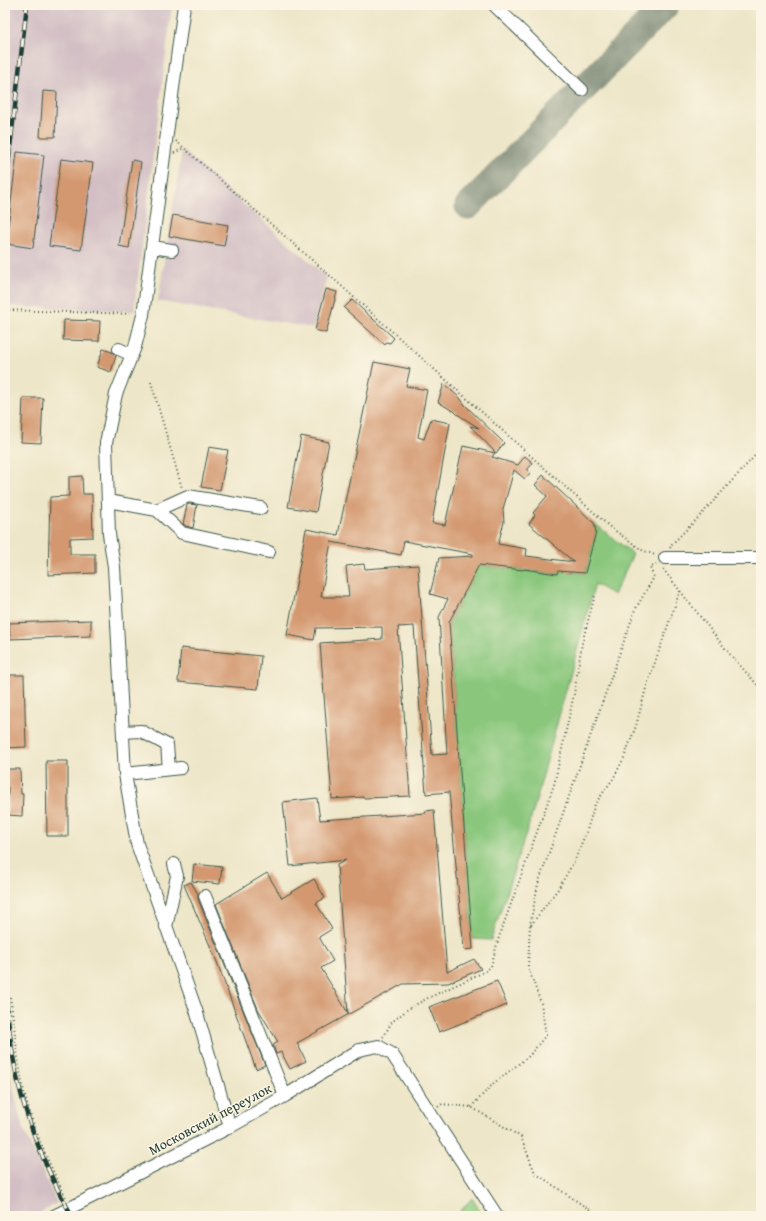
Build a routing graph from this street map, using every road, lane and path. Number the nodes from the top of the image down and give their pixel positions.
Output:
1 (184, 5) edge
2 (494, 5) edge
3 (582, 90) dead end
4 (184, 148) dead end
5 (152, 248) junction
6 (172, 250) dead end
7 (5, 310) edge
8 (143, 315) junction
9 (119, 349) dead end
10 (132, 355) junction
11 (151, 382) dead end
12 (761, 450) edge
13 (182, 489) dead end
14 (108, 501) junction
15 (261, 508) dead end
16 (157, 510) junction
17 (270, 552) dead end
18 (665, 558) junction
19 (761, 558) edge
20 (680, 591) junction
21 (595, 595) dead end
22 (761, 689) edge
23 (123, 732) junction
24 (125, 774) junction
25 (174, 864) dead end
26 (205, 896) dead end
27 (530, 925) junction
28 (166, 928) junction
29 (5, 991) edge
30 (378, 1046) junction
31 (285, 1096) junction
32 (470, 1107) junction
33 (430, 1111) junction
34 (230, 1127) junction
35 (71, 1208) junction
36 (54, 1216) edge
37 (497, 1216) edge
38 (599, 1216) edge

1 - 5 street
2 - 3 street
4 - 18 path
5 - 6 street
5 - 8 street
7 - 8 path
8 - 10 street
9 - 10 street
10 - 14 street
11 - 13 path
12 - 18 path
14 - 16 street
14 - 23 street
15 - 16 street
16 - 17 street
18 - 19 street
18 - 20 path
18 - 27 path
20 - 22 path
20 - 27 path
21 - 30 path
23 - 24 street
23 - 24 street
24 - 28 street
25 - 28 street
26 - 31 street
27 - 32 path
28 - 34 street
29 - 35 path
30 - 31 street, Московский переулок
30 - 33 street
31 - 34 street, Московский переулок
32 - 33 path
32 - 38 path
33 - 37 street
34 - 35 street, Московский переулок
35 - 36 street, Московский переулок

